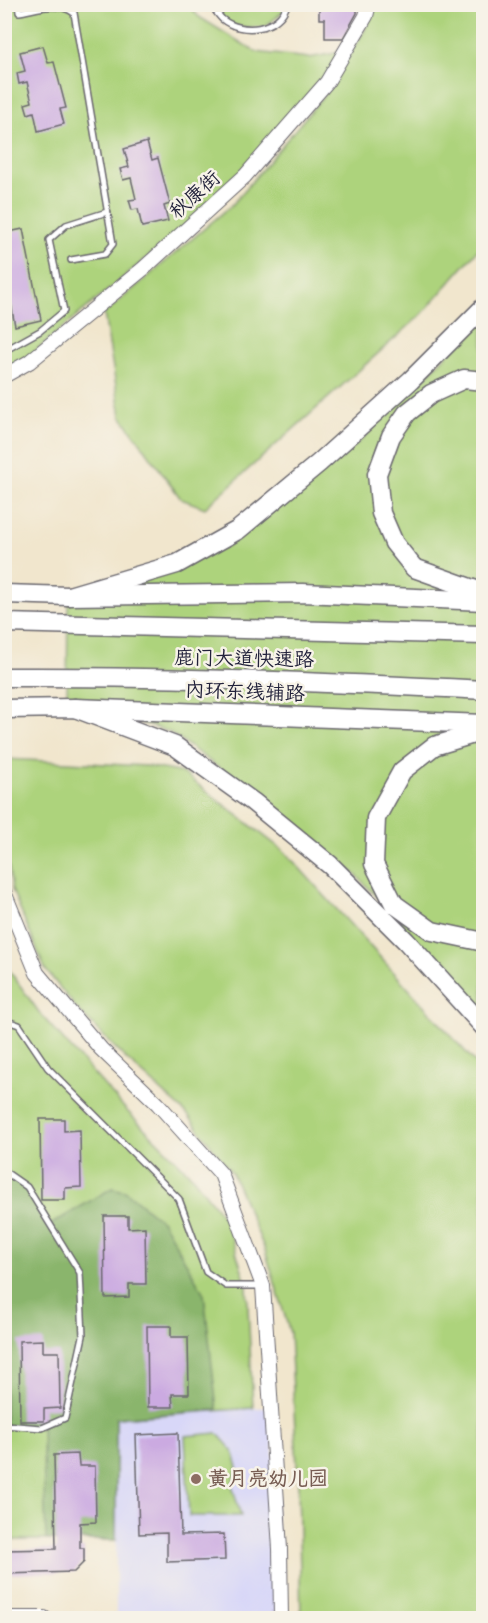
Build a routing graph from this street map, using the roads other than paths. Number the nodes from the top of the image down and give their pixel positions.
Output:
1 (18, 4) edge
2 (210, 4) edge
3 (287, 4) edge
4 (369, 4) edge
5 (107, 212) junction
6 (71, 261) dead end
7 (483, 307) edge
8 (4, 351) edge
9 (4, 376) edge
10 (483, 381) edge
11 (483, 593) edge
12 (4, 594) edge
13 (69, 596) junction
14 (483, 601) edge
15 (4, 623) edge
16 (483, 635) edge
17 (4, 676) edge
18 (483, 690) edge
19 (75, 708) junction
20 (4, 709) edge
21 (483, 724) edge
22 (483, 731) edge
23 (4, 892) edge
24 (483, 942) edge
25 (4, 1020) edge
26 (483, 1028) edge
27 (4, 1171) edge
28 (263, 1286) junction
29 (4, 1425) edge
30 (4, 1618) edge
31 (44, 1618) edge
32 (281, 1618) edge

1 - 5 lane
2 - 3 lane
4 - 9 street, 秋康街
5 - 6 lane
5 - 8 lane
7 - 13 main road
10 - 11 main road
12 - 13 main road
13 - 14 main road
15 - 16 main road, 鹿门大道快速路
17 - 18 main road, 鹿门大道快速路
19 - 20 main road, 内环东线辅路
19 - 21 main road, 内环东线辅路
19 - 26 main road
22 - 24 main road
23 - 28 street
25 - 28 lane
27 - 29 lane
28 - 32 street
30 - 31 street

